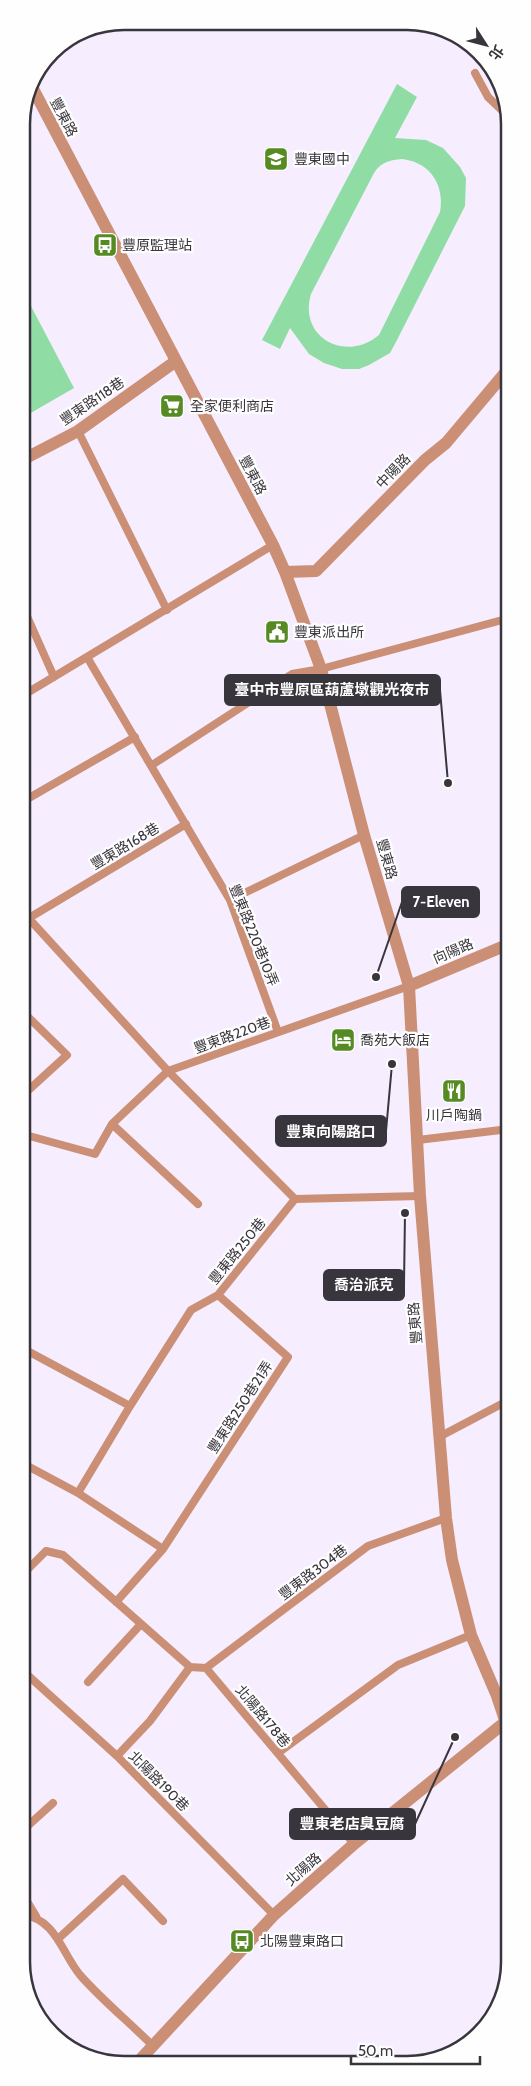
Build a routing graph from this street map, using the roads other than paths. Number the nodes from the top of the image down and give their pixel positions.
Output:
1 (475, 73) dead end
2 (35, 93) edge
3 (499, 108) edge
4 (176, 361) junction
5 (501, 378) edge
6 (78, 431) junction
7 (30, 456) edge
8 (273, 546) junction
9 (286, 572) junction
10 (167, 610) junction
11 (501, 620) edge
12 (30, 623) edge
13 (87, 657) junction
14 (322, 669) junction
15 (54, 677) junction
16 (30, 691) edge
17 (135, 737) junction
18 (152, 765) junction
19 (30, 797) edge
20 (186, 824) junction
21 (364, 835) junction
22 (230, 900) junction
23 (30, 917) edge
24 (30, 919) edge
25 (501, 947) edge
26 (409, 986) junction
27 (30, 1019) edge
28 (278, 1032) junction
29 (168, 1071) junction
30 (30, 1089) edge
31 (112, 1124) junction
32 (501, 1130) edge
33 (30, 1136) edge
34 (418, 1140) junction
35 (420, 1196) junction
36 (295, 1200) junction
37 (198, 1204) dead end
38 (218, 1295) junction
39 (30, 1352) edge
40 (501, 1404) edge
41 (130, 1406) junction
42 (439, 1437) junction
43 (30, 1467) edge
44 (78, 1493) junction
45 (446, 1518) junction
46 (163, 1549) junction
47 (30, 1567) edge
48 (116, 1602) junction
49 (140, 1624) junction
50 (471, 1635) junction
51 (190, 1667) junction
52 (206, 1668) junction
53 (30, 1677) edge
54 (88, 1682) dead end
55 (501, 1707) edge
56 (501, 1730) edge
57 (278, 1753) junction
58 (117, 1756) junction
59 (53, 1803) dead end
60 (30, 1824) edge
61 (354, 1844) junction
62 (30, 1907) edge
63 (30, 1915) edge
64 (274, 1915) junction
65 (36, 1916) junction
66 (162, 1921) dead end
67 (59, 1938) junction
68 (152, 2045) junction
69 (143, 2056) edge

1 - 3 lane
2 - 4 street, 豐東路
4 - 6 street, 豐東路118巷
4 - 8 street, 豐東路
5 - 9 street, 中陽路
6 - 7 street, 豐東路118巷
6 - 10 lane
8 - 9 street, 豐東路
8 - 10 lane
9 - 14 street, 豐東路
10 - 13 lane
11 - 14 lane
12 - 15 lane
13 - 15 lane
13 - 17 lane
14 - 18 lane
14 - 21 street, 豐東路
15 - 16 lane
17 - 18 lane
17 - 19 lane
18 - 20 lane
20 - 22 lane, 豐東路220巷10弄
20 - 23 lane, 豐東路168巷
21 - 22 lane
21 - 26 street, 豐東路
22 - 28 lane, 豐東路220巷10弄
24 - 29 lane
25 - 26 street, 向陽路
26 - 28 lane, 豐東路220巷
26 - 34 street, 豐東路
27 - 30 lane
28 - 29 lane, 豐東路220巷
29 - 31 lane, 豐東路220巷
29 - 36 lane
31 - 33 lane, 豐東路220巷
31 - 37 lane
32 - 34 lane
34 - 35 street, 豐東路
35 - 36 lane
35 - 42 street, 豐東路
36 - 38 lane, 豐東路250巷
38 - 41 lane, 豐東路250巷
38 - 46 lane, 豐東路250巷21弄
39 - 41 lane
40 - 42 lane
41 - 44 lane, 豐東路250巷
42 - 45 street, 豐東路
43 - 44 lane
44 - 46 lane
45 - 50 street, 豐東路
45 - 52 lane, 豐東路304巷
46 - 48 lane
47 - 48 lane
48 - 49 lane
49 - 51 lane
49 - 54 lane
50 - 55 street, 豐東路
50 - 57 lane
51 - 52 lane
51 - 58 lane
52 - 57 lane, 北陽路178巷
53 - 58 lane, 北陽路190巷
56 - 61 street, 北陽路
57 - 61 lane, 北陽路178巷
58 - 64 lane, 北陽路190巷
59 - 60 lane
61 - 64 street, 北陽路
62 - 65 lane
63 - 65 lane
64 - 68 street, 北陽路
65 - 67 lane
66 - 67 lane
67 - 68 lane
68 - 69 street, 北陽路

